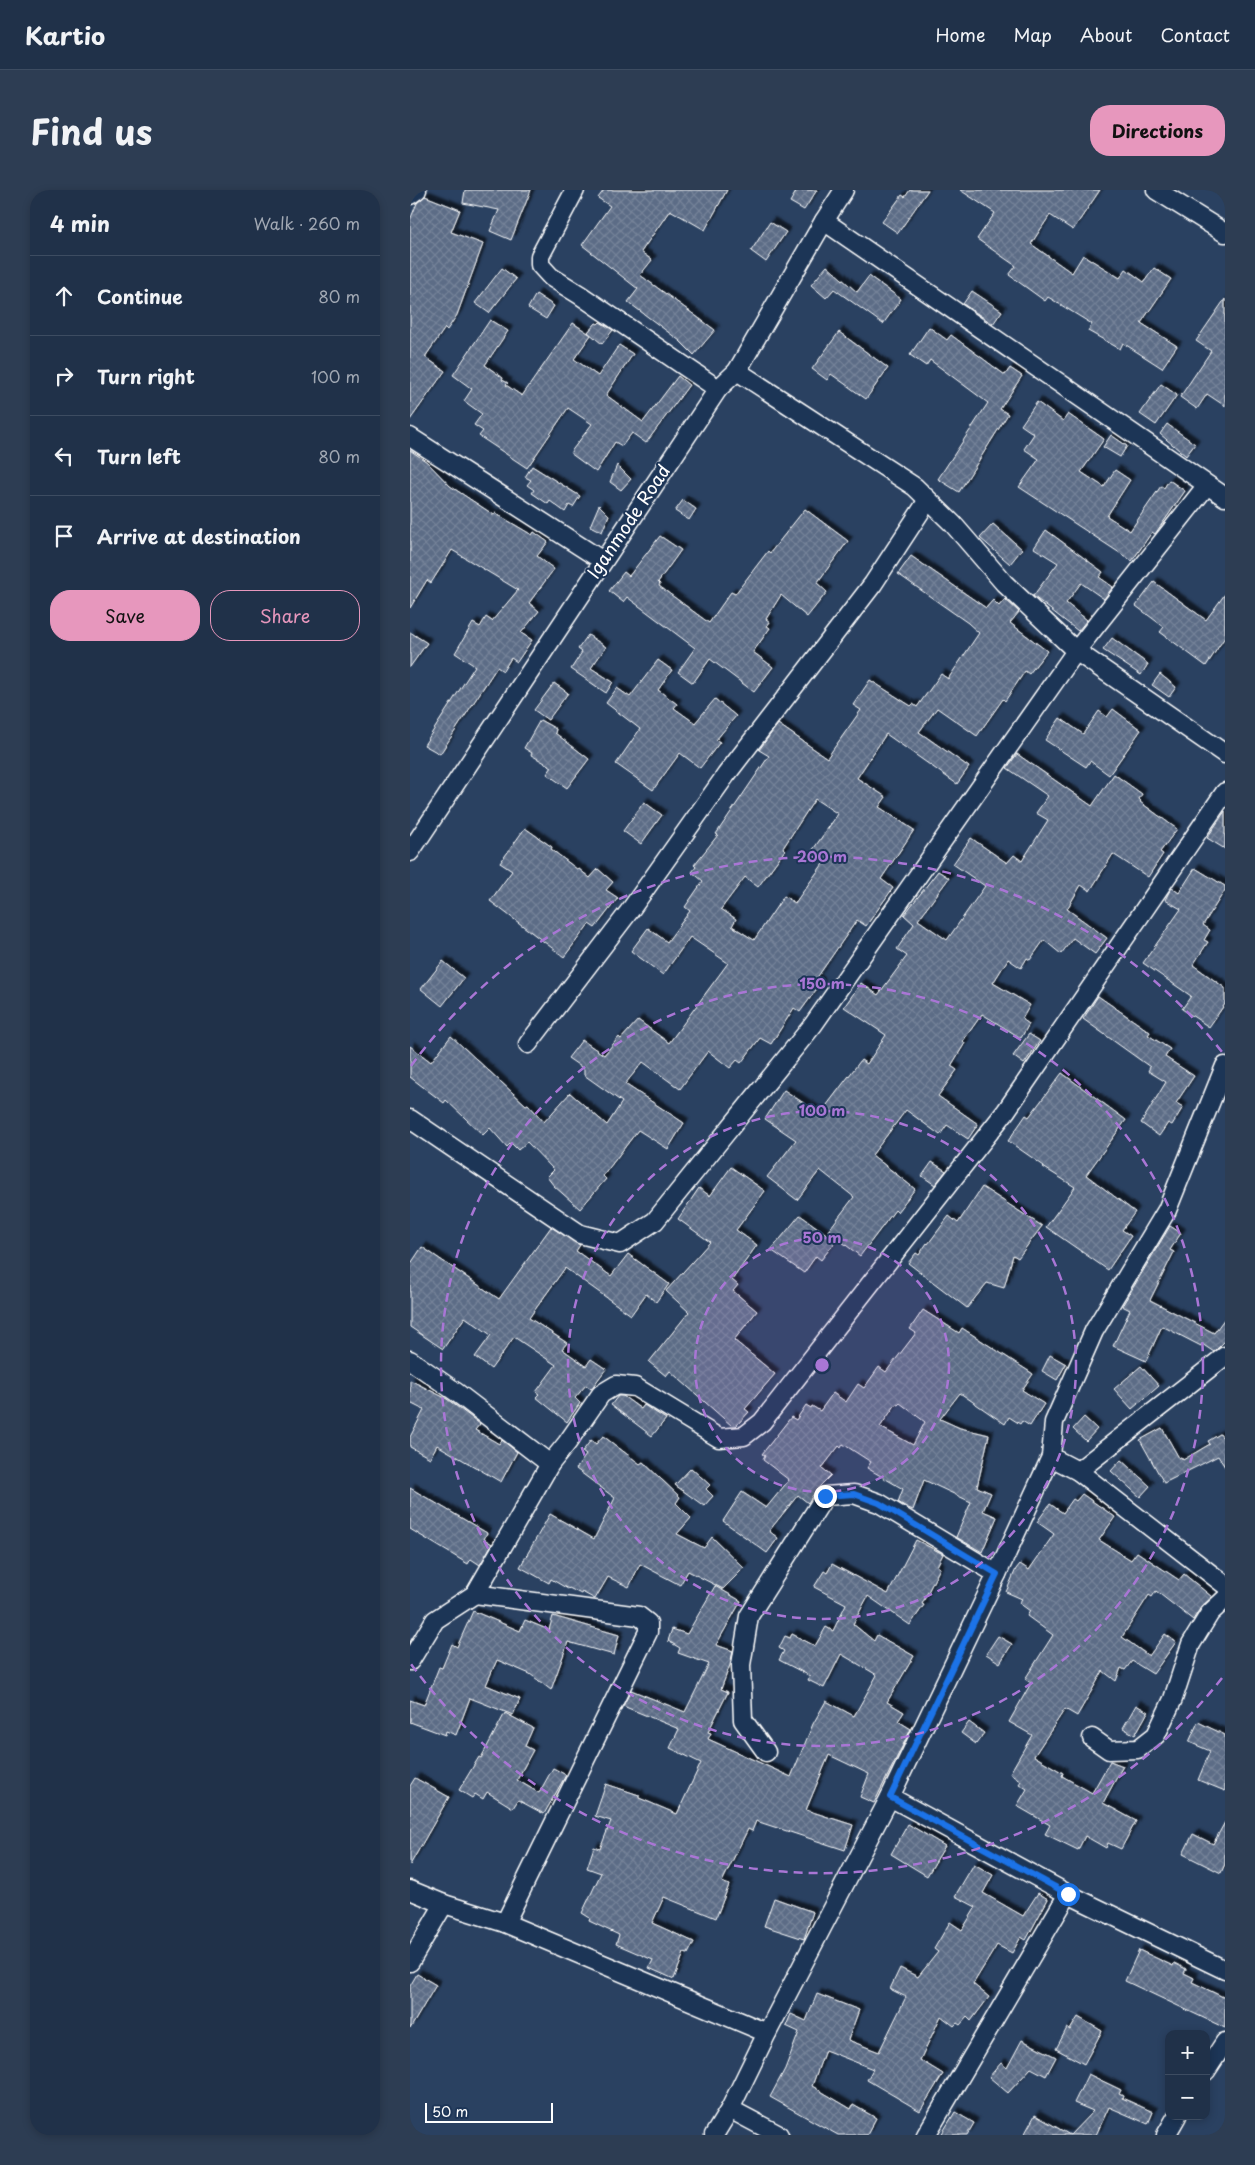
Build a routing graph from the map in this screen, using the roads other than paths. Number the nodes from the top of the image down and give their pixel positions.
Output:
1 (417, 190) edge
2 (575, 190) edge
3 (844, 190) edge
4 (1156, 190) edge
5 (410, 195) edge
6 (824, 221) junction
7 (1225, 233) edge
8 (737, 371) junction
9 (718, 389) junction
10 (410, 437) edge
11 (1207, 485) junction
12 (1225, 497) edge
13 (928, 500) junction
14 (603, 561) junction
15 (1076, 651) junction
16 (1225, 754) edge
17 (1225, 792) edge
18 (410, 852) edge
19 (528, 1044) dead end
20 (1224, 1073) edge
21 (410, 1119) edge
22 (1225, 1356) edge
23 (410, 1360) edge
24 (1051, 1457) junction
25 (550, 1464) junction
26 (1078, 1471) junction
27 (997, 1574) junction
28 (1225, 1585) edge
29 (475, 1594) junction
30 (1225, 1599) edge
31 (410, 1661) edge
32 (1092, 1738) dead end
33 (766, 1752) dead end
34 (890, 1797) junction
35 (410, 1890) edge
36 (1068, 1894) junction
37 (444, 1904) junction
38 (505, 1922) junction
39 (410, 1962) edge
40 (1225, 1970) edge
41 (767, 2033) junction
42 (1225, 2042) edge
43 (1210, 2065) edge
44 (730, 2109) junction
45 (1175, 2120) edge
46 (714, 2135) edge
47 (779, 2135) edge
48 (926, 2135) edge
49 (1166, 2135) edge

1 - 5 street
2 - 9 street
3 - 6 street, Iganmode Road
4 - 7 street
6 - 8 street, Iganmode Road
6 - 11 street
8 - 9 street, Iganmode Road
8 - 13 street
9 - 14 street, Iganmode Road
10 - 14 street
11 - 12 street
11 - 15 street
13 - 15 street
13 - 19 street
14 - 18 street, Iganmode Road
15 - 16 street
15 - 21 street
17 - 25 street
20 - 24 street
22 - 26 street
23 - 25 street
24 - 26 street
24 - 27 street
25 - 29 street
26 - 28 street
27 - 33 street
27 - 34 street
29 - 31 street
29 - 38 street
30 - 32 street
34 - 36 street
34 - 41 street
35 - 37 street
36 - 40 street
36 - 48 street
37 - 38 street
37 - 39 street
38 - 41 street
41 - 44 street
42 - 43 street
44 - 46 street
44 - 47 street
45 - 49 street

